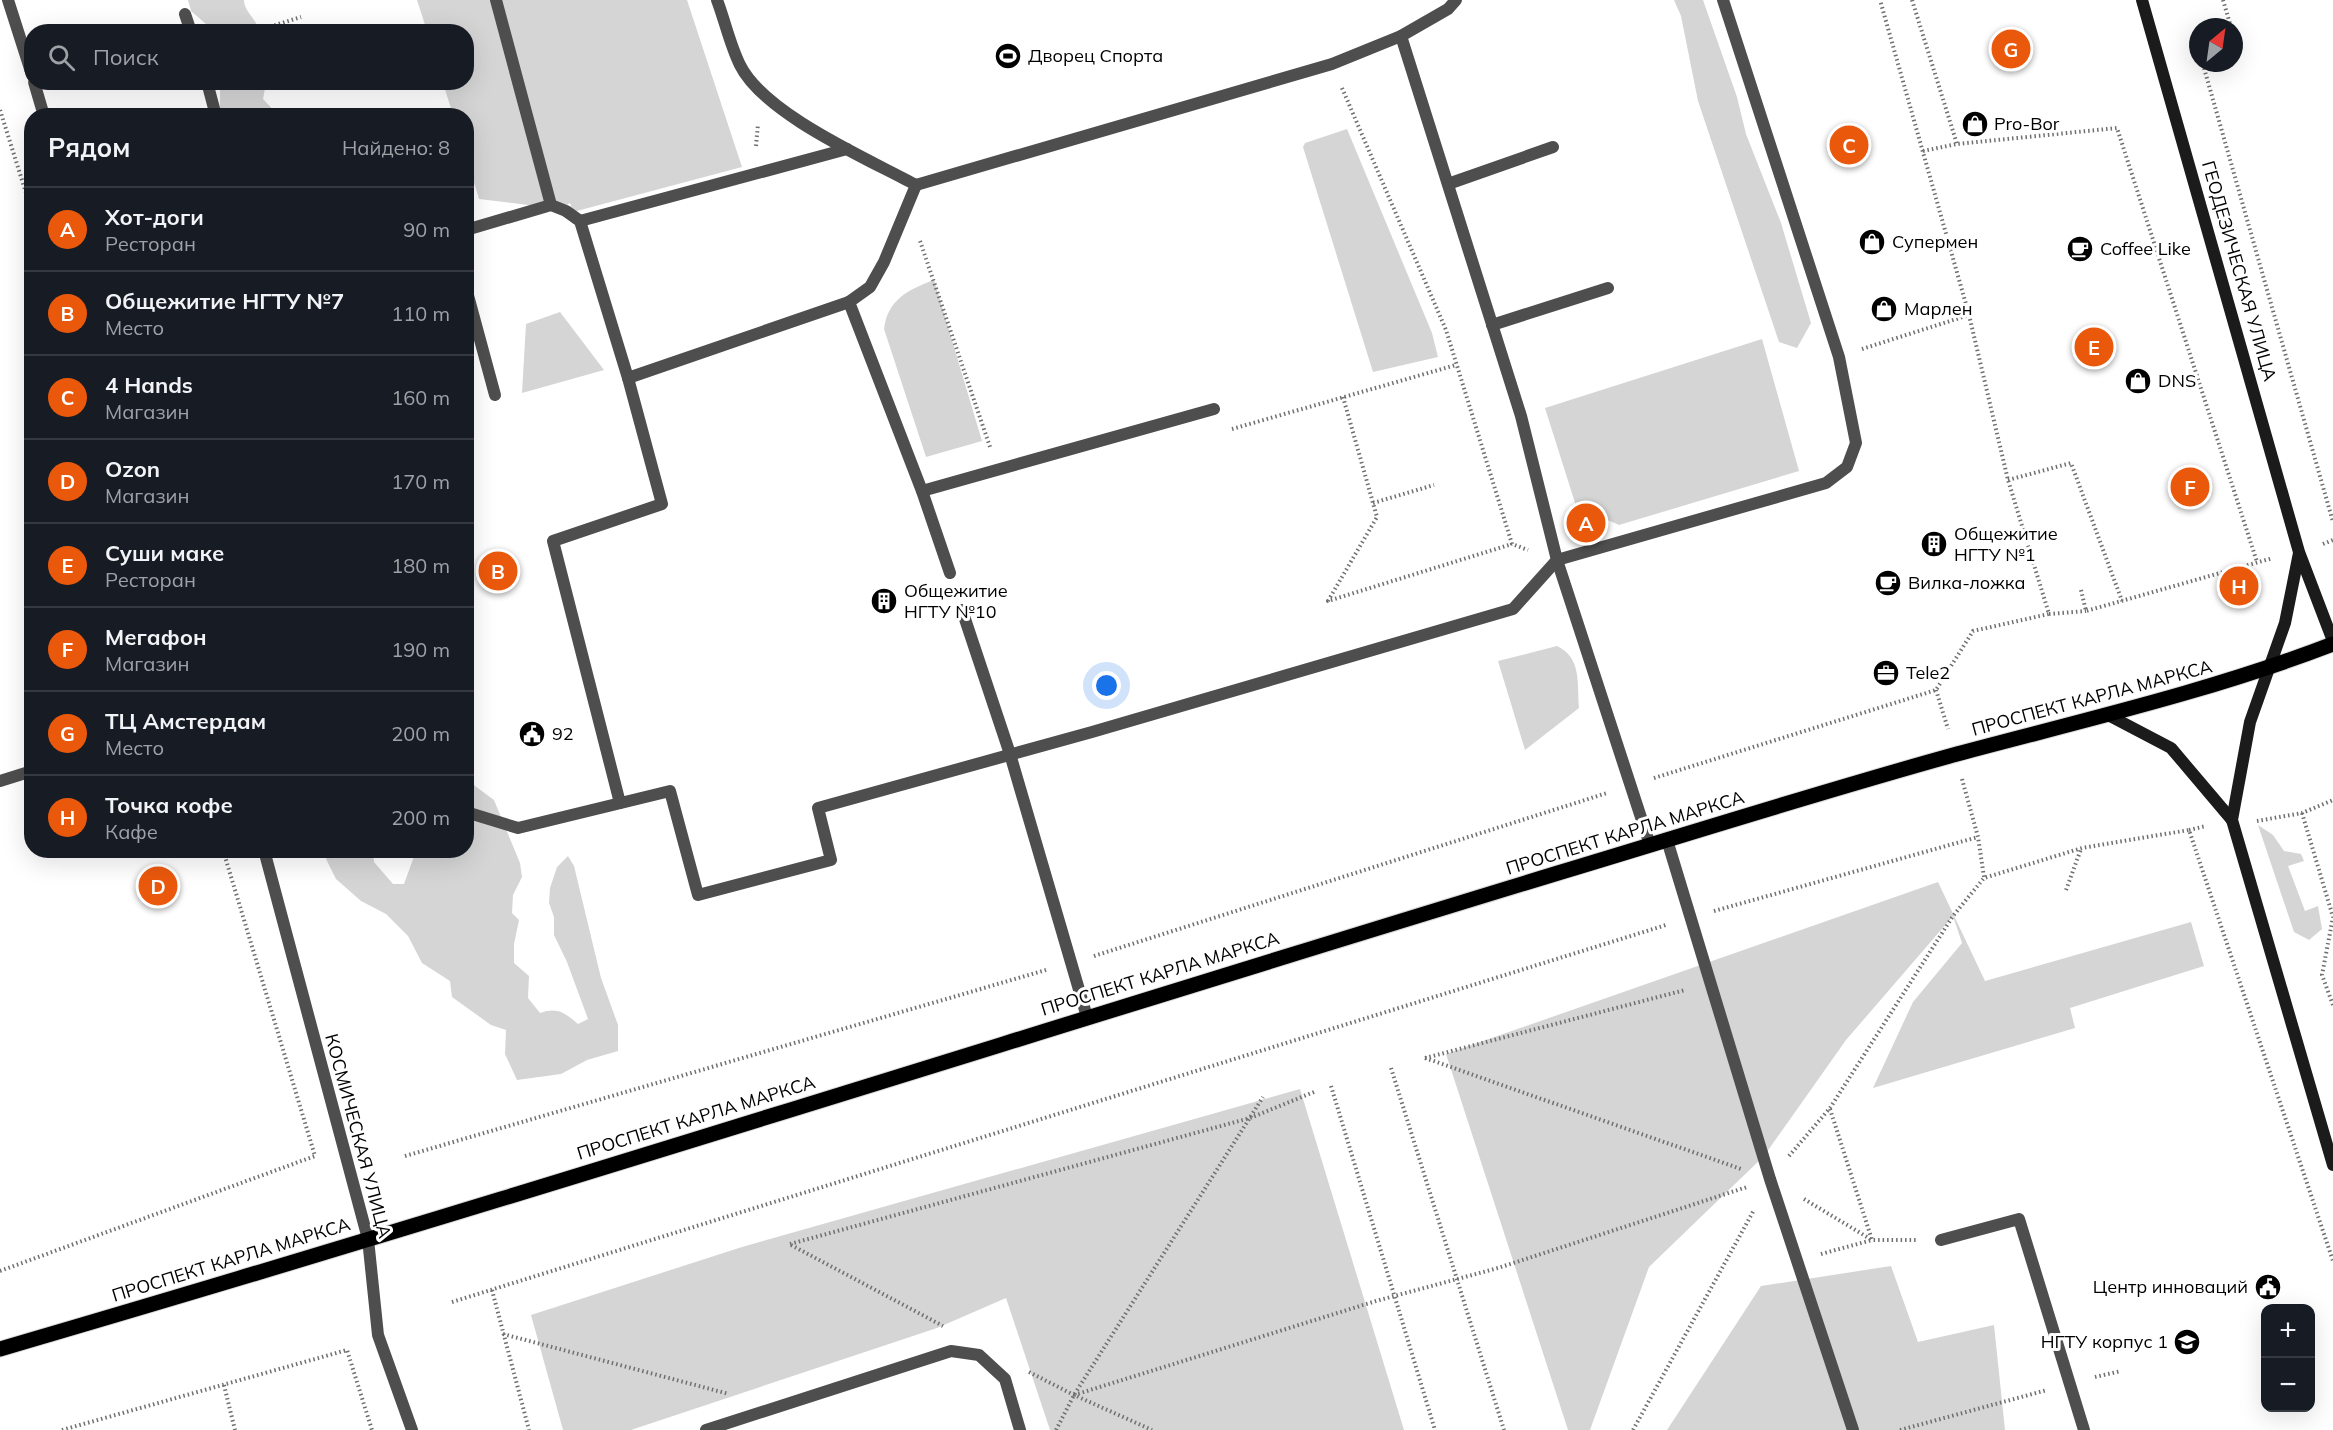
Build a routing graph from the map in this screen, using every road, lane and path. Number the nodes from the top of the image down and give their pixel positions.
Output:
1 (8, 0) edge
2 (496, 0) edge
3 (717, 0) edge
4 (1456, 0) edge
5 (1724, 0) edge
6 (1880, 0) edge
7 (1912, 0) edge
8 (2142, 0) edge
9 (2223, 0) edge
10 (185, 14) dead end
11 (301, 17) dead end
12 (2228, 18) edge
13 (188, 24) edge
14 (279, 24) edge
15 (1401, 36) junction
16 (24, 50) edge
17 (1332, 64) junction
18 (2205, 72) edge
19 (36, 90) edge
20 (209, 90) edge
21 (762, 93) junction
22 (42, 108) edge
23 (214, 108) edge
24 (0, 110) edge
25 (1957, 144) junction
26 (1553, 147) dead end
27 (847, 149) junction
28 (1923, 151) junction
29 (753, 175) junction
30 (1449, 184) junction
31 (916, 185) junction
32 (24, 186) edge
33 (551, 205) junction
34 (908, 206) junction
35 (580, 221) junction
36 (474, 228) edge
37 (1608, 288) dead end
38 (849, 302) junction
39 (1969, 315) junction
40 (474, 318) edge
41 (1492, 325) junction
42 (1839, 357) junction
43 (1456, 365) junction
44 (628, 378) junction
45 (495, 395) dead end
46 (1343, 397) junction
47 (1214, 409) joint
48 (998, 471) junction
49 (2008, 480) junction
50 (1434, 485) dead end
51 (922, 492) junction
52 (1373, 503) junction
53 (2333, 522) edge
54 (2333, 540) edge
55 (1512, 544) junction
56 (2299, 552) junction
57 (1557, 560) junction
58 (2257, 562) junction
59 (950, 573) dead end
60 (2081, 590) dead end
61 (2122, 600) junction
62 (962, 610) dead end
63 (2086, 611) junction
64 (2049, 614) junction
65 (2333, 642) edge
66 (2268, 669) junction
67 (2110, 716) junction
68 (1010, 754) junction
69 (24, 774) edge
70 (0, 781) edge
71 (1631, 786) junction
72 (620, 803) junction
73 (2302, 813) dead end
74 (474, 814) edge
75 (2232, 820) junction
76 (1978, 837) dead end
77 (1667, 840) junction
78 (1650, 845) junction
79 (2082, 848) junction
80 (225, 858) edge
81 (266, 858) edge
82 (2066, 890) dead end
83 (1953, 916) dead end
84 (1690, 917) junction
85 (1072, 963) junction
86 (1712, 983) junction
87 (2333, 1005) edge
88 (1087, 1017) junction
89 (1391, 1068) dead end
90 (1331, 1086) dead end
91 (1314, 1092) dead end
92 (1263, 1097) dead end
93 (1830, 1108) dead end
94 (1250, 1118) junction
95 (405, 1156) dead end
96 (2333, 1165) edge
97 (1770, 1179) junction
98 (368, 1239) junction
99 (1872, 1240) junction
100 (1941, 1240) joint
101 (790, 1244) dead end
102 (1797, 1260) junction
103 (2333, 1261) edge
104 (0, 1271) edge
105 (1457, 1280) junction
106 (492, 1290) junction
107 (1395, 1296) junction
108 (452, 1302) dead end
109 (503, 1334) junction
110 (0, 1349) edge
111 (2121, 1371) dead end
112 (2069, 1383) junction
113 (224, 1385) junction
114 (732, 1395) dead end
115 (1074, 1395) junction
116 (62, 1430) edge
117 (235, 1430) edge
118 (372, 1430) edge
119 (412, 1430) edge
120 (529, 1430) edge
121 (706, 1430) edge
122 (1020, 1430) edge
123 (1056, 1430) edge
124 (1435, 1430) edge
125 (1504, 1430) edge
126 (1853, 1430) edge
127 (1900, 1430) edge
128 (2084, 1430) edge

1 - 16 street
2 - 33 street
3 - 21 street
4 - 15 street
5 - 42 street
6 - 28 path
7 - 25 path
8 - 56 street, ГЕОДЕЗИЧЕСКАЯ УЛИЦА
9 - 12 path
10 - 13 street
11 - 14 path
15 - 17 street
15 - 30 street
17 - 31 street
17 - 43 path
18 - 53 path
19 - 22 street
20 - 23 street
21 - 27 street
21 - 29 path
24 - 32 path
25 - 28 path
25 - 58 path
26 - 30 street
27 - 29 street
27 - 31 street
28 - 39 path
29 - 35 street
30 - 41 street
31 - 34 street
33 - 35 street
33 - 36 street
34 - 38 street
34 - 48 path
35 - 44 street
37 - 41 street
38 - 44 street
38 - 51 street
39 - 42 path
39 - 49 path
40 - 45 street
41 - 57 street
42 - 57 street
43 - 46 path
43 - 55 path
44 - 72 street
46 - 47 path
46 - 52 path
47 - 48 street
48 - 51 street
49 - 61 path
49 - 64 path
50 - 52 path
51 - 59 street
52 - 55 path
54 - 56 path
55 - 57 path
56 - 58 path
56 - 65 street, ГЕОДЕЗИЧЕСКАЯ УЛИЦА
56 - 66 street, ГЕОДЕЗИЧЕСКАЯ УЛИЦА
57 - 68 street
57 - 71 street
58 - 61 path
60 - 63 path
61 - 63 path
62 - 68 street
63 - 64 path
64 - 71 path
65 - 66 main road, ПРОСПЕКТ КАРЛА МАРКСА
66 - 67 main road, ПРОСПЕКТ КАРЛА МАРКСА
66 - 75 street, ГЕОДЕЗИЧЕСКАЯ УЛИЦА
67 - 75 street, ГЕОДЕЗИЧЕСКАЯ УЛИЦА
67 - 77 main road, ПРОСПЕКТ КАРЛА МАРКСА
68 - 72 street
68 - 85 street
69 - 70 street
71 - 78 street
71 - 85 path
72 - 74 street
73 - 87 path
75 - 96 street, ГЕОДЕЗИЧЕСКАЯ УЛИЦА
76 - 84 path
77 - 78 main road, ПРОСПЕКТ КАРЛА МАРКСА
77 - 84 street
78 - 88 main road, ПРОСПЕКТ КАРЛА МАРКСА
79 - 82 path
79 - 83 path
79 - 103 path
80 - 104 path
81 - 98 street, КОСМИЧЕСКАЯ УЛИЦА
84 - 86 street
84 - 106 path
85 - 88 street
85 - 95 path
86 - 97 street
86 - 97 path
88 - 98 main road, ПРОСПЕКТ КАРЛА МАРКСА
89 - 105 path
90 - 107 path
91 - 94 path
92 - 94 path
93 - 99 path
94 - 101 path
94 - 115 path
97 - 99 path
97 - 102 street
97 - 105 path
98 - 110 main road, ПРОСПЕКТ КАРЛА МАРКСА
98 - 119 street, КОСМИЧЕСКАЯ УЛИЦА
99 - 100 path
99 - 102 path
100 - 112 street
102 - 126 street
105 - 107 path
105 - 125 path
106 - 108 path
106 - 109 path
107 - 115 path
107 - 124 path
109 - 114 path
109 - 120 path
111 - 112 path
112 - 127 path
112 - 128 street
113 - 116 path
113 - 117 path
113 - 118 path
115 - 123 path
121 - 122 street

